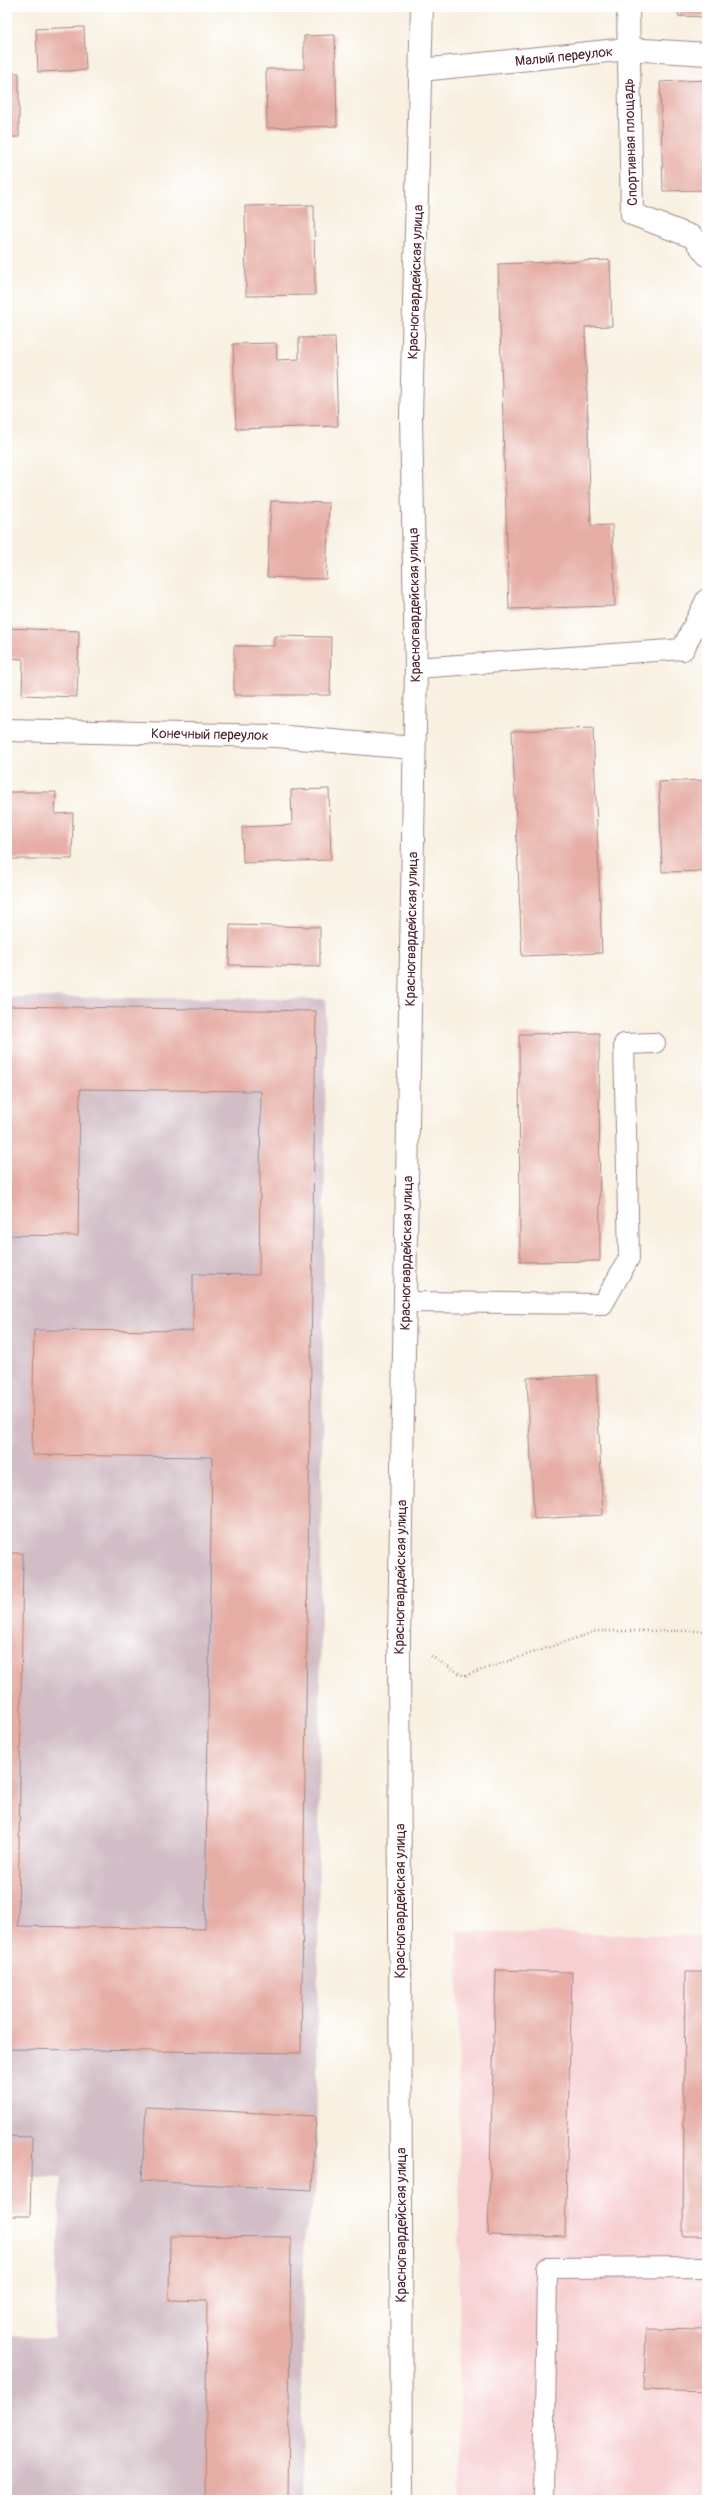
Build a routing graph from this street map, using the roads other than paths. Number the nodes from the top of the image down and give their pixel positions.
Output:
1 (422, 7) edge
2 (628, 7) edge
3 (628, 49) junction
4 (707, 54) edge
5 (421, 70) junction
6 (707, 255) edge
7 (707, 600) edge
8 (683, 649) joint
9 (416, 668) junction
10 (7, 730) edge
11 (413, 748) junction
12 (655, 1043) dead end
13 (406, 1302) junction
14 (707, 2267) edge
15 (402, 2500) edge
16 (544, 2500) edge

1 - 5 street, Красногвардейская улица
2 - 3 street, Спортивная площадь
3 - 4 street, Малый переулок
3 - 5 street, Малый переулок
3 - 6 street, Спортивная площадь
5 - 9 street, Красногвардейская улица
7 - 8 street
8 - 9 lane
9 - 11 street, Красногвардейская улица
10 - 11 street, Конечный переулок
11 - 13 street, Красногвардейская улица
12 - 13 lane
13 - 15 street, Красногвардейская улица
14 - 16 lane

